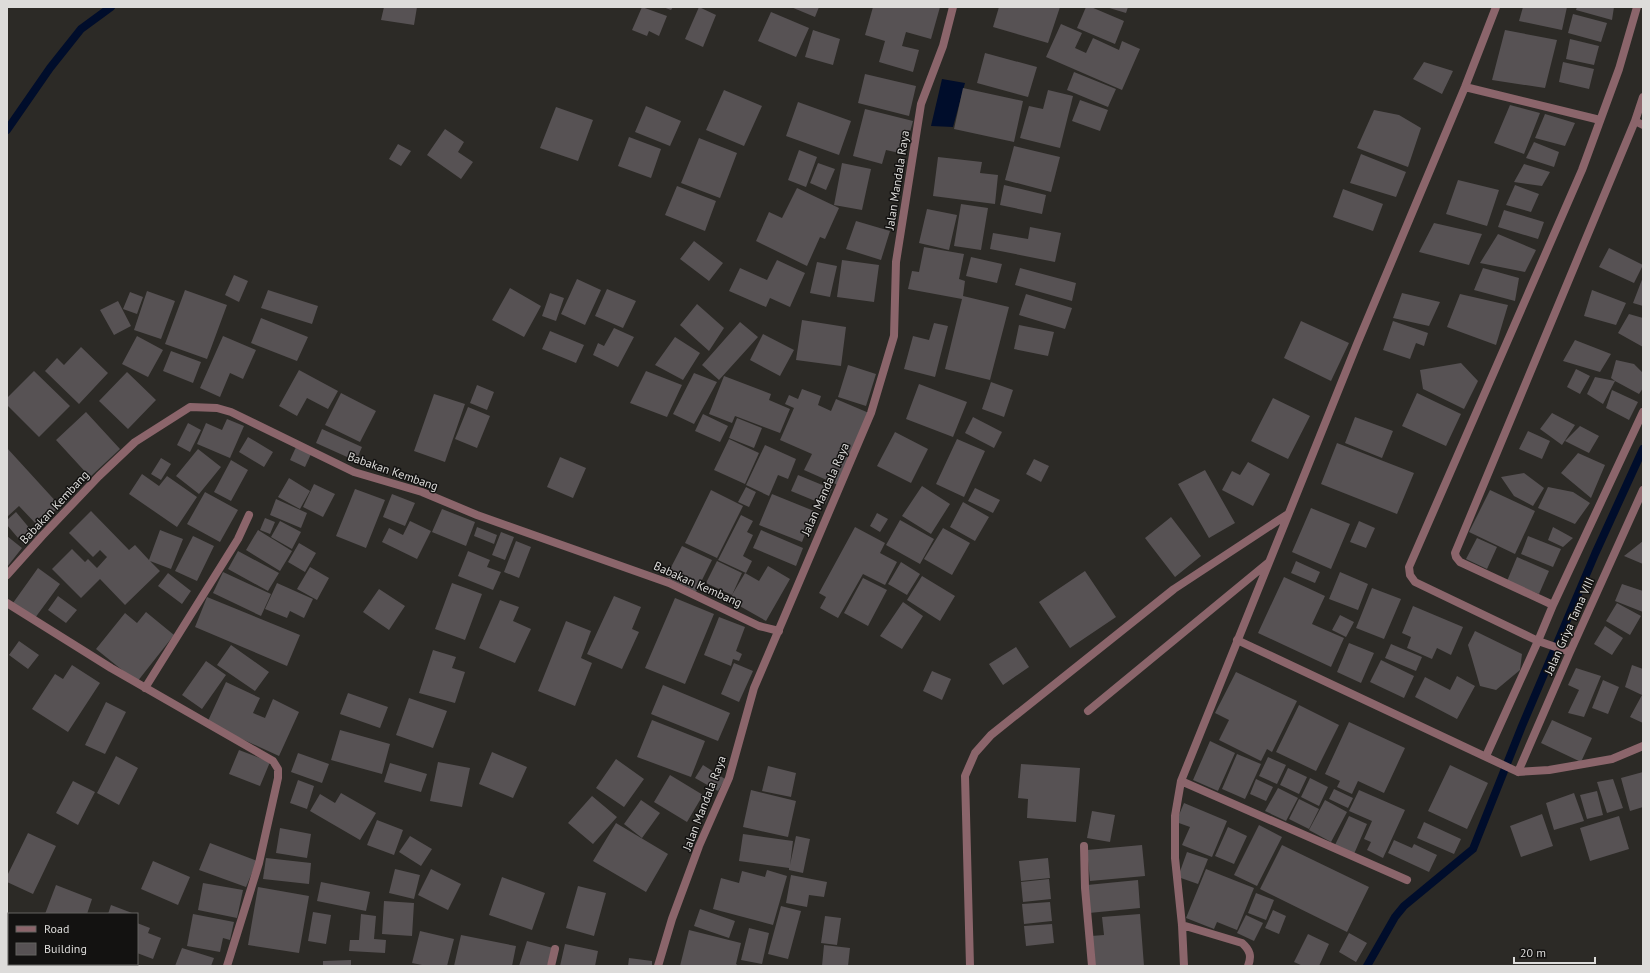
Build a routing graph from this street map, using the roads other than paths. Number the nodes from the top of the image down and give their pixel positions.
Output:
1 (952, 7) edge
2 (1496, 7) edge
3 (1637, 7) edge
4 (1465, 87) junction
5 (1643, 97) edge
6 (1600, 120) junction
7 (1639, 123) edge
8 (1643, 412) edge
9 (1643, 490) edge
10 (1288, 514) junction
11 (249, 515) dead end
12 (1270, 562) junction
13 (7, 575) edge
14 (7, 603) edge
15 (1553, 605) junction
16 (779, 631) junction
17 (1237, 640) junction
18 (1538, 641) junction
19 (1570, 652) junction
20 (145, 688) junction
21 (1088, 711) dead end
22 (1643, 746) edge
23 (1486, 756) junction
24 (1518, 772) junction
25 (1181, 781) junction
26 (1084, 846) dead end
27 (1407, 880) dead end
28 (1182, 925) junction
29 (555, 949) dead end
30 (227, 966) edge
31 (551, 966) edge
32 (658, 966) edge
33 (970, 966) edge
34 (1092, 966) edge
35 (1184, 966) edge
36 (1248, 966) edge

1 - 16 street, Jalan Mandala Raya
2 - 4 street
3 - 6 street
4 - 6 street
4 - 10 street
5 - 7 street
6 - 18 street
7 - 15 street
8 - 15 street
9 - 19 street, Jalan Griya Tama VIII
10 - 12 street
10 - 33 street
11 - 20 street
12 - 17 street
12 - 21 street
13 - 16 street, Babakan Kembang
14 - 20 street
15 - 18 street
16 - 32 street, Jalan Mandala Raya
17 - 23 street
17 - 25 street
18 - 19 street
18 - 23 street
19 - 24 street, Jalan Griya Tama VIII
20 - 30 street
22 - 24 street
23 - 24 street
25 - 27 street
25 - 28 street
26 - 34 street
28 - 35 street
28 - 36 street
29 - 31 street

